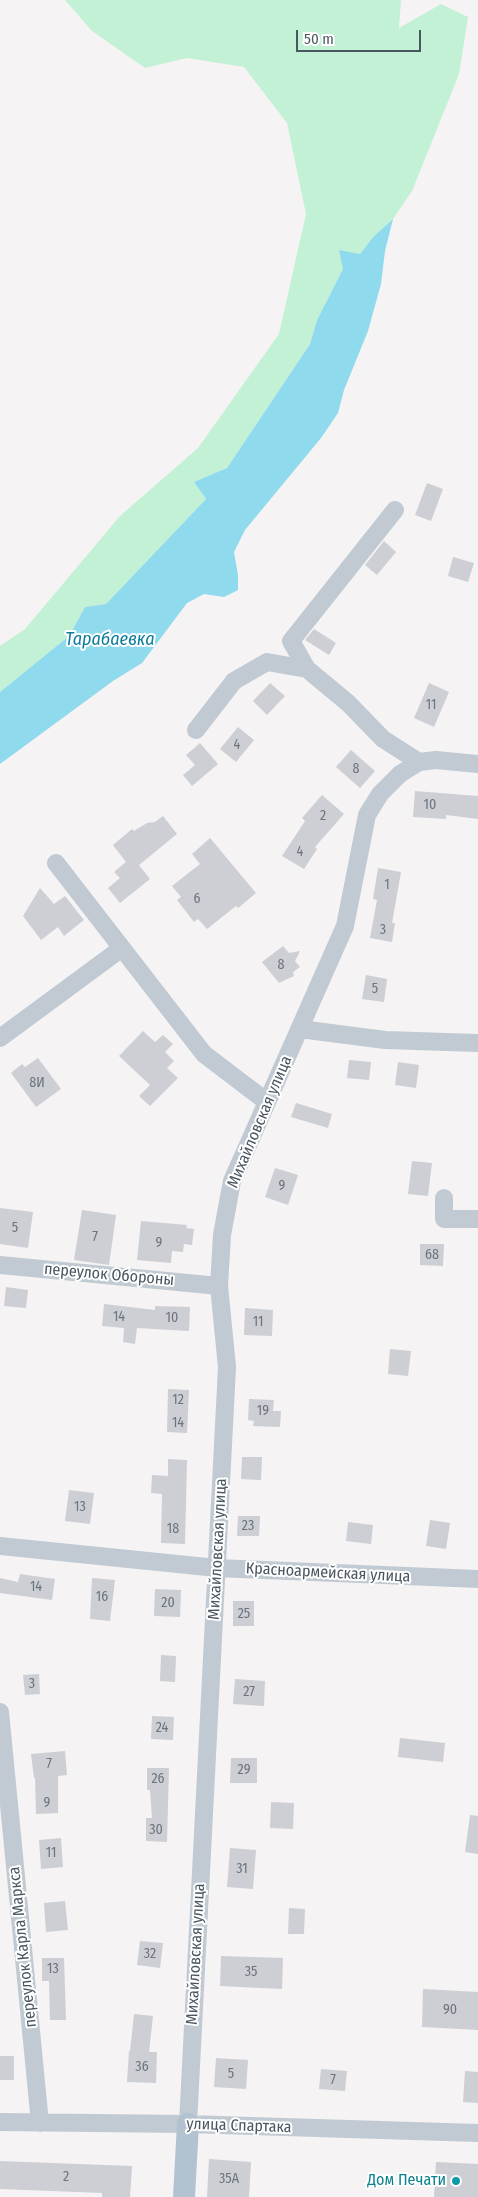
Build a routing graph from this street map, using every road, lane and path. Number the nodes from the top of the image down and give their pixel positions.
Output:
1 (395, 510) dead end
2 (307, 670) junction
3 (196, 730) dead end
4 (419, 762) junction
5 (478, 764) edge
6 (56, 862) dead end
7 (122, 948) junction
8 (300, 1029) junction
9 (0, 1038) edge
10 (478, 1043) edge
11 (267, 1102) junction
12 (444, 1198) dead end
13 (478, 1219) edge
14 (0, 1265) edge
15 (219, 1286) junction
16 (0, 1546) edge
17 (217, 1568) junction
18 (478, 1579) edge
19 (0, 1712) edge
20 (0, 2122) edge
21 (40, 2123) junction
22 (188, 2124) junction
23 (478, 2133) edge
24 (184, 2197) edge

1 - 2 street
2 - 3 street
2 - 4 street
4 - 5 street
4 - 8 street, Михайловская улица
6 - 7 street
7 - 9 street
7 - 11 street
8 - 10 street
8 - 11 street, Михайловская улица
11 - 15 street, Михайловская улица
12 - 13 street
14 - 15 street, переулок Обороны
15 - 17 street, Михайловская улица
16 - 17 street, Красноармейская улица
17 - 18 street, Красноармейская улица
17 - 22 street, Михайловская улица
19 - 21 street, переулок Карла Маркса
20 - 21 street, улица Спартака
21 - 22 street, улица Спартака
22 - 23 street, улица Спартака
22 - 24 main road, Михайловская улица

